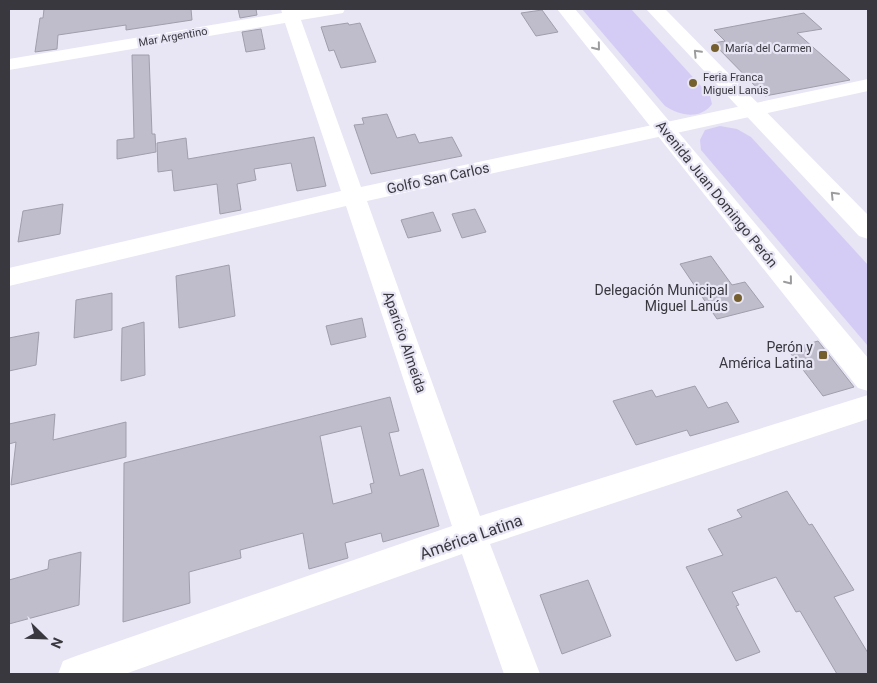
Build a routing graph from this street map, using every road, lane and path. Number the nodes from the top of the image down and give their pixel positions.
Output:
1 (337, 9) edge
2 (566, 9) edge
3 (655, 9) edge
4 (290, 12) edge
5 (9, 65) edge
6 (868, 85) edge
7 (754, 111) junction
8 (664, 129) junction
9 (354, 196) junction
10 (868, 230) edge
11 (9, 277) edge
12 (868, 379) edge
13 (868, 407) edge
14 (471, 535) junction
15 (76, 674) edge
16 (522, 674) edge

1 - 4 street, Mar Argentino
2 -> 8 main road, Avenida Juan Domingo Perón
7 -> 3 main road
4 - 5 street, Mar Argentino
4 - 9 street, Aparicio Almeida
6 - 7 street, Golfo San Carlos
7 - 8 street, Golfo San Carlos
10 -> 7 main road
8 - 9 street, Golfo San Carlos
8 -> 12 main road, Avenida Juan Domingo Perón
9 - 11 street, Golfo San Carlos
9 - 14 street, Aparicio Almeida
13 - 14 street, América Latina
14 - 15 street, América Latina
14 - 16 street, Aparicio Almeida

